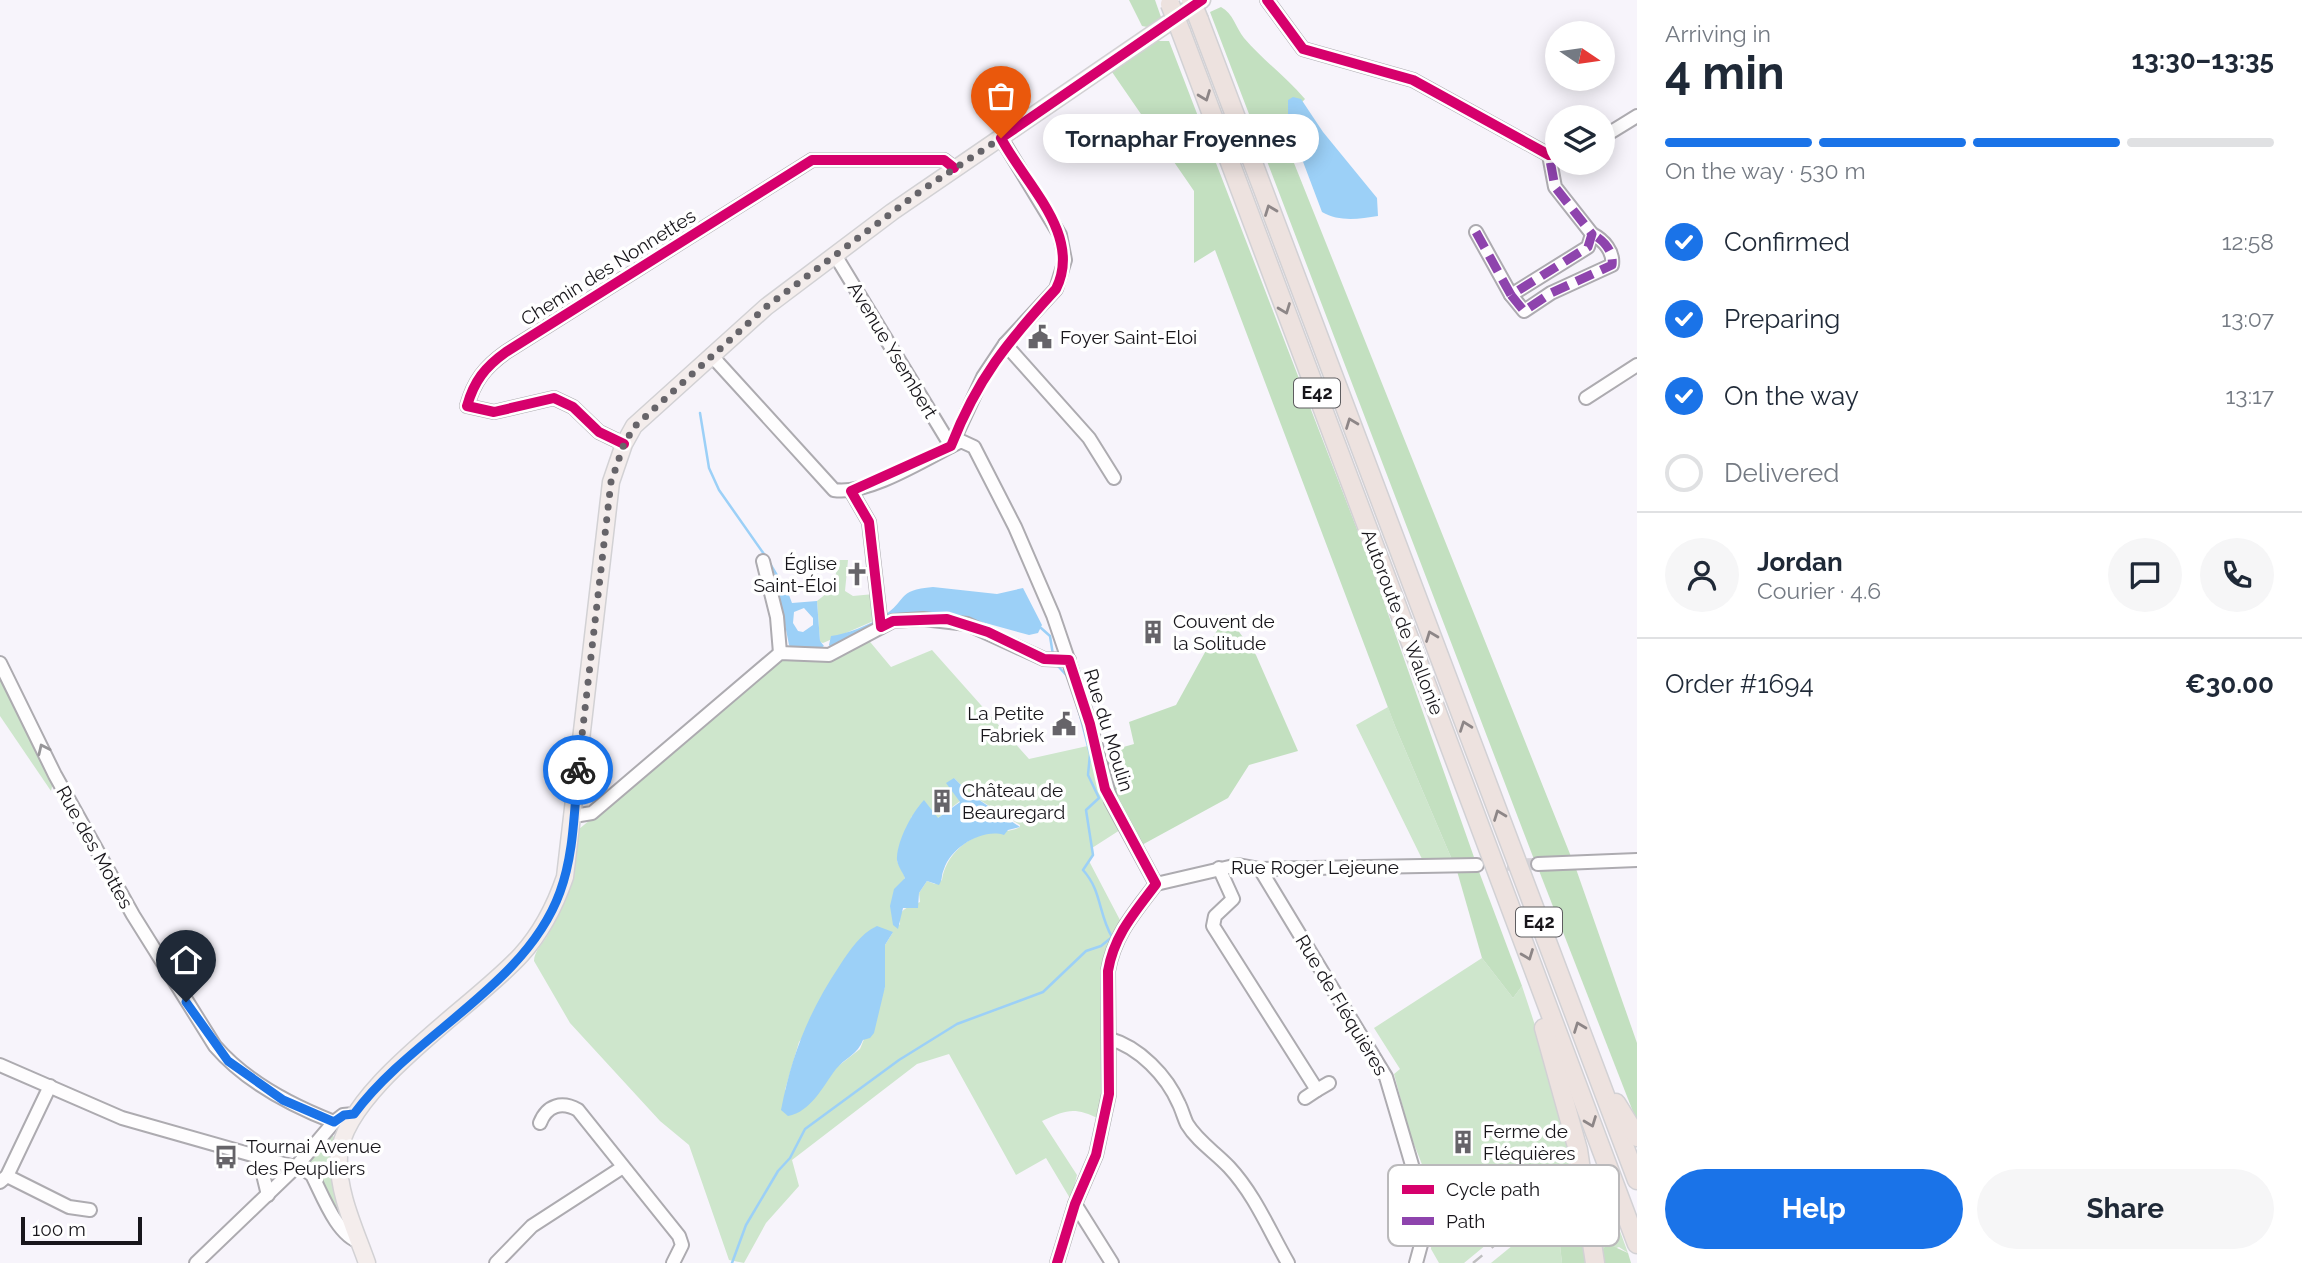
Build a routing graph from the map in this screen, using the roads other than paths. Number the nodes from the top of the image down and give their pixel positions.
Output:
1 (1191, 0) edge
2 (1202, 0) edge
3 (1267, 0) edge
4 (1169, 2) edge
5 (1637, 116) edge
6 (1615, 130) edge
7 (1001, 138) junction
8 (1545, 151) edge
9 (954, 168) junction
10 (1554, 175) edge
11 (1476, 232) dead end
12 (1592, 234) junction
13 (835, 255) junction
14 (1511, 295) junction
15 (1005, 344) junction
16 (711, 355) junction
17 (1637, 365) edge
18 (1586, 398) dead end
19 (624, 444) junction
20 (951, 446) junction
21 (1114, 478) dead end
22 (851, 491) junction
23 (763, 561) dead end
24 (880, 622) junction
25 (780, 653) junction
26 (1060, 660) junction
27 (0, 663) edge
28 (574, 816) junction
29 (1637, 860) edge
30 (1538, 864) tunnel mouth
31 (1477, 866) tunnel mouth
32 (1219, 868) junction
33 (1260, 869) junction
34 (1156, 884) junction
35 (1541, 989) junction
36 (1110, 1039) junction
37 (0, 1065) edge
38 (1329, 1083) dead end
39 (50, 1086) junction
40 (1317, 1090) junction
41 (1603, 1091) junction
42 (1305, 1098) dead end
43 (354, 1114) junction
44 (334, 1122) junction
45 (540, 1123) dead end
46 (1637, 1138) edge
47 (259, 1158) junction
48 (1412, 1165) edge
49 (1580, 1165) edge
50 (1607, 1165) edge
51 (623, 1167) junction
52 (295, 1168) junction
53 (3, 1179) edge
54 (1637, 1180) edge
55 (268, 1195) junction
56 (1619, 1196) edge
57 (1075, 1204) junction
58 (90, 1210) dead end
59 (360, 1242) junction
60 (1637, 1244) edge
61 (1421, 1246) edge
62 (196, 1263) edge
63 (367, 1263) edge
64 (495, 1263) edge
65 (673, 1263) edge
66 (1057, 1263) edge
67 (1112, 1263) edge
68 (1288, 1263) edge
69 (1416, 1263) edge

41 -> 1 highway, Autoroute de Wallonie / E42, bridge
2 - 7 main road
3 - 8 street
4 -> 35 highway, Autoroute de Wallonie / E42, bridge
5 - 6 street
7 - 9 main road
7 - 15 street
9 - 13 main road
9 - 19 street, Chemin des Nonnettes
10 - 12 street
11 - 14 street
12 - 14 street
12 - 14 street
13 - 16 main road
13 - 20 street, Avenue Ysembert
15 - 20 street
15 - 21 street
16 - 19 main road
16 - 22 street
17 - 18 street
19 - 28 main road
20 - 22 street
20 - 26 street, Rue du Moulin
22 - 24 street
23 - 25 street
24 - 25 street
24 - 26 street
25 - 28 street
26 - 34 street, Rue du Moulin
44 -> 27 street, Rue des Mottes
28 - 43 main road
29 - 30 street
31 - 33 street, Rue Roger Lejeune
32 - 33 street, Rue Roger Lejeune
32 - 34 street, Rue Roger Lejeune
32 - 40 street
33 - 48 street, Rue de Fléquières
34 - 36 street
35 - 49 highway
35 -> 50 highway, Autoroute de Wallonie / E42
36 - 57 street
36 - 68 street
37 - 39 street
38 - 40 street
39 - 47 street
39 - 53 street
40 - 42 street
41 - 46 highway
41 - 54 highway, Autoroute de Wallonie / E42
43 - 44 street
43 - 59 main road
44 - 52 street
45 - 51 street
47 - 52 street
47 - 55 street
51 - 64 street
51 - 65 street
52 - 55 street
52 - 59 street
53 - 58 street
55 - 62 street
56 -> 60 highway, Autoroute de Wallonie / E42
57 - 66 street
57 - 67 street
59 - 63 main road
61 - 69 street, Rue de Fléquières

